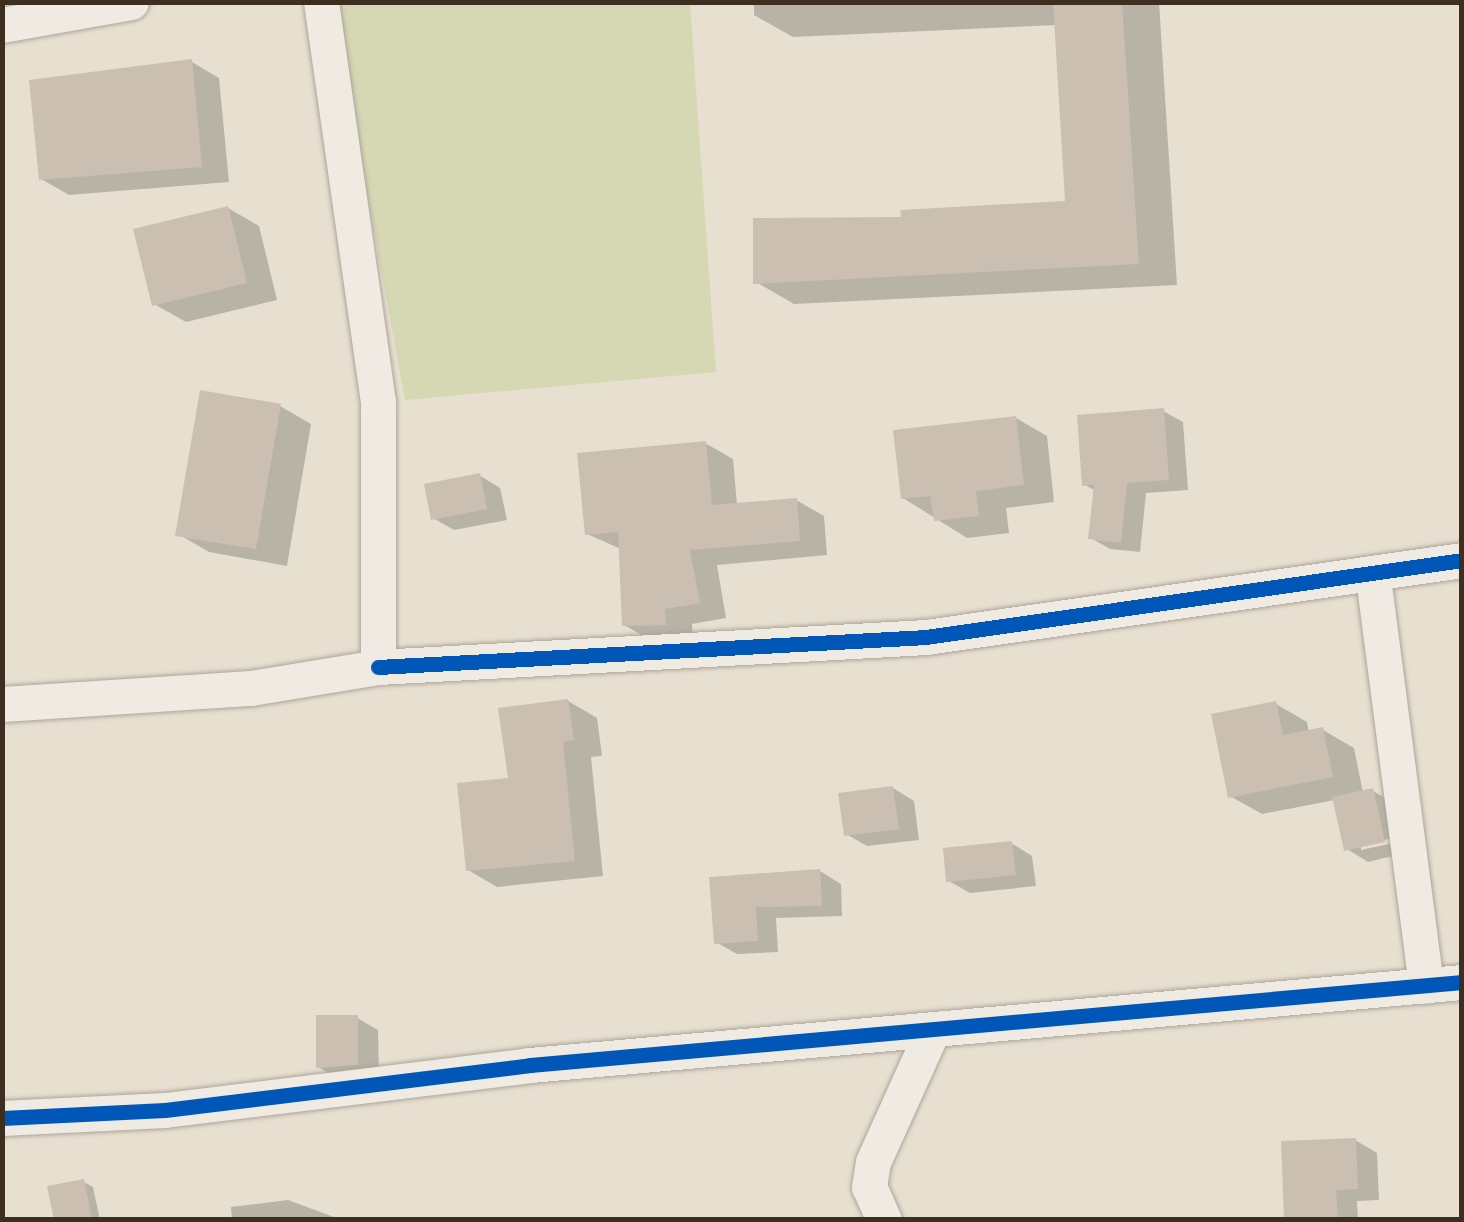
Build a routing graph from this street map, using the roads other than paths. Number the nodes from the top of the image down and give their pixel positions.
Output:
1 (131, 2) edge
2 (321, 2) edge
3 (2, 25) edge
4 (1462, 560) edge
5 (1373, 577) junction
6 (378, 666) junction
7 (2, 704) edge
8 (1444, 984) edge
9 (933, 1030) junction
10 (2, 1118) edge
11 (884, 1220) edge

1 - 3 street
2 - 6 street
4 - 5 street
5 - 6 street
5 - 8 street
6 - 7 street
8 - 9 street
9 - 10 street
9 - 11 street

